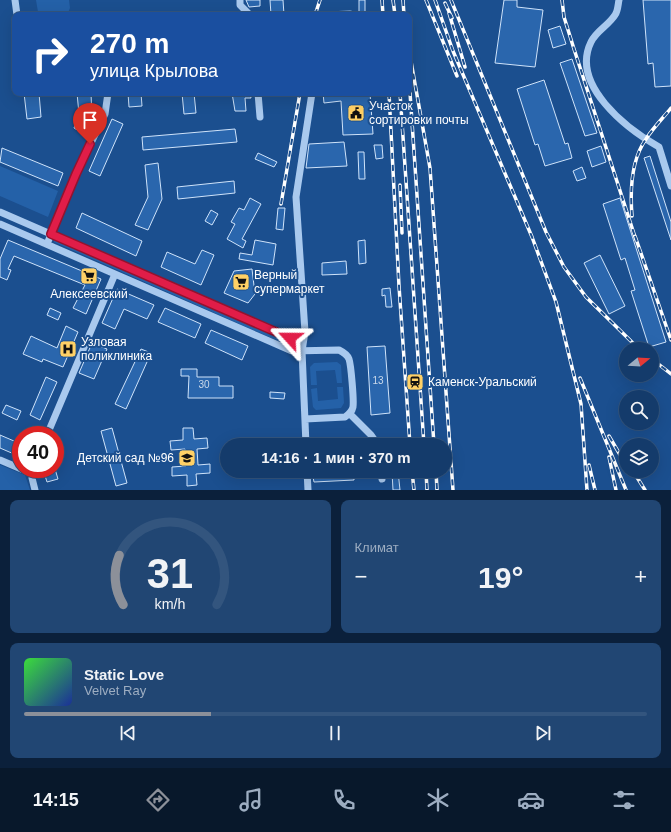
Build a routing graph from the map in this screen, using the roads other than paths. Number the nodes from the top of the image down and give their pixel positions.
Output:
1 (15, 0) edge
2 (240, 0) edge
3 (619, 0) edge
4 (17, 12) edge
5 (247, 12) edge
6 (108, 96) edge
7 (258, 96) edge
8 (312, 96) edge
9 (260, 117) dead end
10 (671, 186) edge
11 (0, 212) edge
12 (0, 224) edge
13 (51, 234) junction
14 (47, 244) junction
15 (114, 274) junction
16 (302, 351) junction
17 (350, 414) junction
18 (306, 419) junction
19 (51, 426) edge
20 (306, 438) edge
21 (374, 438) edge
22 (0, 460) edge
23 (12, 464) edge
24 (32, 478) edge
25 (307, 478) edge
26 (35, 490) edge
27 (308, 490) edge

1 - 4 street
2 - 5 street
3 - 10 street
6 - 13 street
7 - 9 street
8 - 16 street
11 - 13 street
12 - 14 street
13 - 14 street
13 - 16 street
14 - 15 street
15 - 16 street
15 - 19 street
16 - 17 street
16 - 18 street
17 - 18 street
17 - 21 street
18 - 20 street
22 - 23 street
24 - 26 street
25 - 27 street

